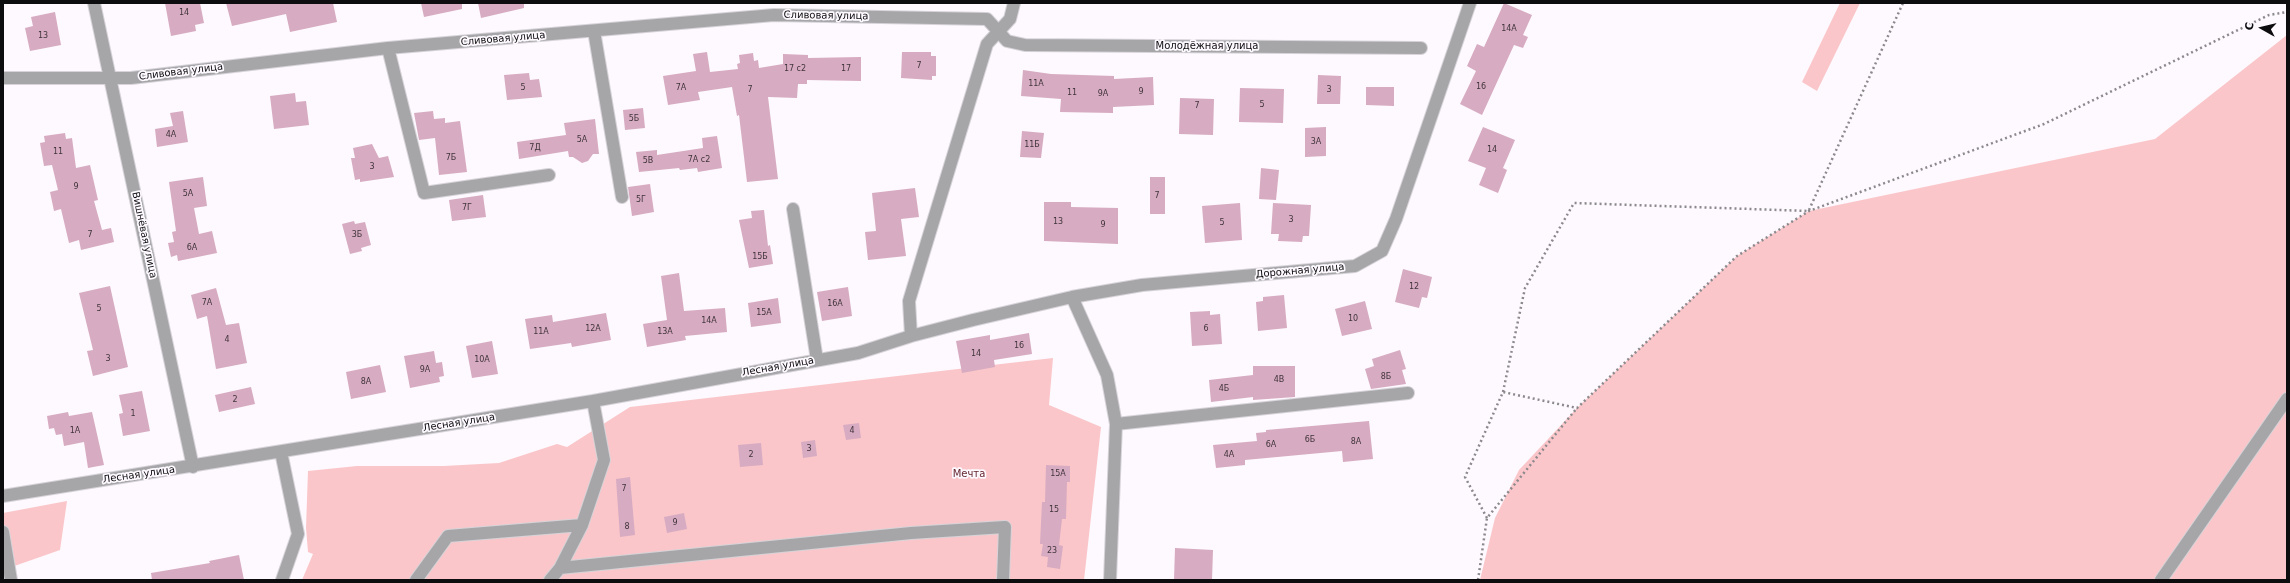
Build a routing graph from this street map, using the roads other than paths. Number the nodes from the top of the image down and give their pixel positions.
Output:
1 (94, 3) edge
2 (1014, 3) edge
3 (1470, 3) edge
4 (594, 31) junction
5 (998, 31) junction
6 (388, 48) junction
7 (1421, 48) dead end
8 (111, 76) junction
9 (3, 78) edge
10 (549, 175) dead end
11 (622, 197) dead end
12 (793, 209) dead end
13 (1072, 297) junction
14 (911, 336) junction
15 (817, 360) junction
16 (1408, 393) dead end
17 (2287, 399) edge
18 (593, 401) junction
19 (1116, 424) junction
20 (281, 452) junction
21 (193, 467) junction
22 (3, 496) edge
23 (582, 525) junction
24 (3, 532) edge
25 (560, 568) junction
26 (11, 580) edge
27 (282, 580) edge
28 (416, 580) edge
29 (550, 580) edge
30 (1003, 580) edge
31 (1110, 580) edge
32 (2161, 580) edge

1 - 8 street, Вишнёвая улица
2 - 5 street
3 - 13 street, Дорожная улица
4 - 5 street, Сливовая улица
4 - 6 street, Сливовая улица
4 - 11 street
5 - 7 street, Молодёжная улица
5 - 14 street
6 - 8 street, Сливовая улица
6 - 10 street
8 - 9 street, Сливовая улица
8 - 21 street, Вишнёвая улица
12 - 15 street
13 - 14 street, Дорожная улица
13 - 19 street
14 - 15 street, Лесная улица
15 - 18 street, Лесная улица
16 - 19 street
17 - 32 street
18 - 20 street, Лесная улица
18 - 23 street
19 - 31 street
20 - 21 street, Лесная улица
20 - 27 street
21 - 22 street, Лесная улица
23 - 25 street
23 - 28 street
24 - 26 street
25 - 29 street
25 - 30 street

